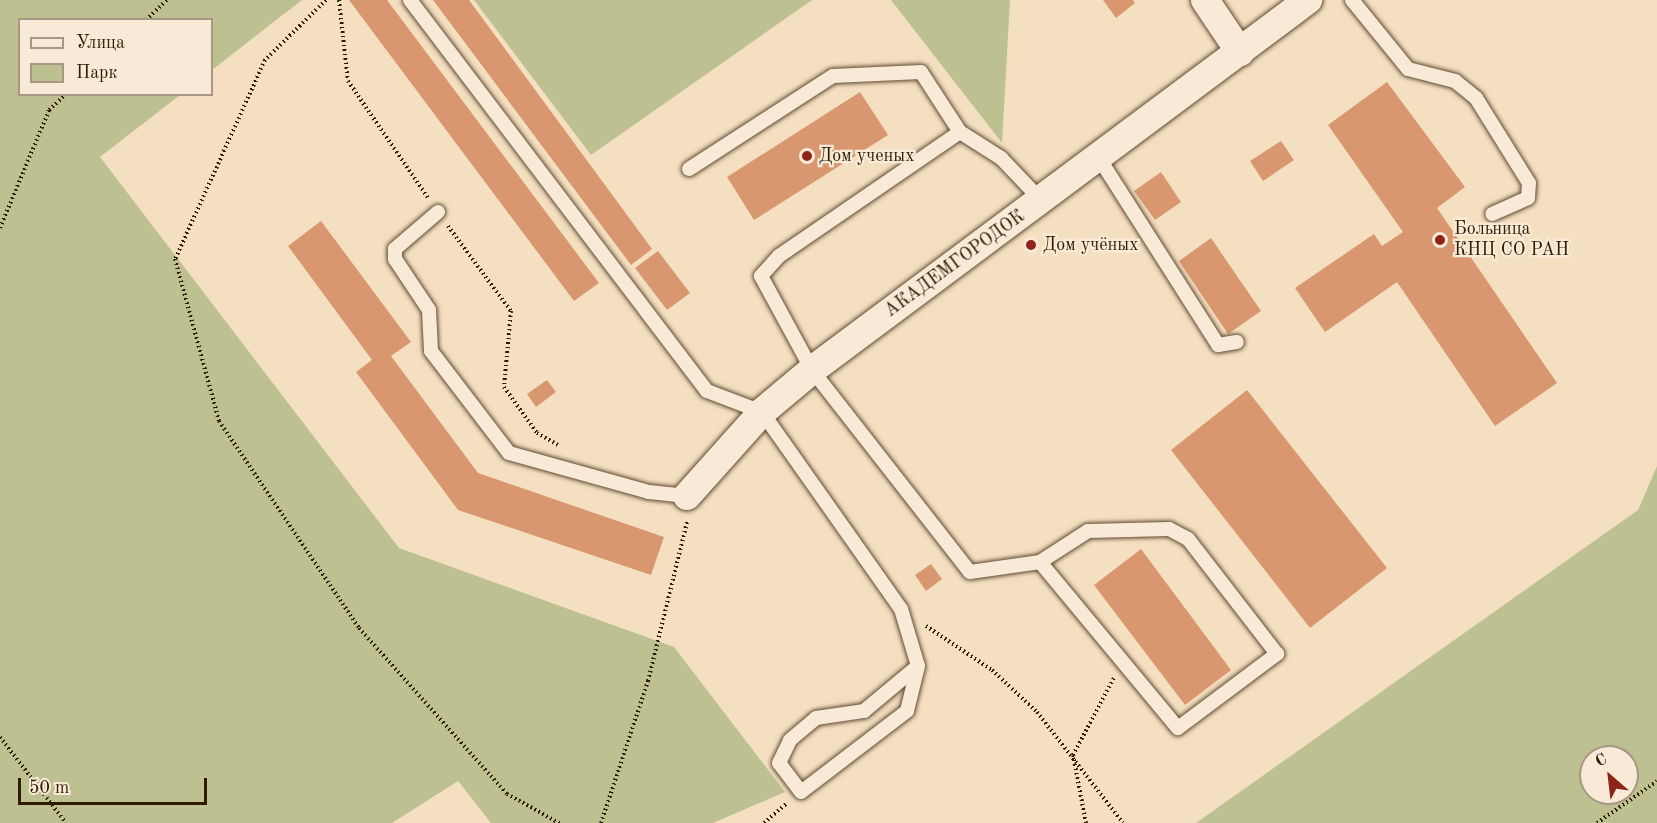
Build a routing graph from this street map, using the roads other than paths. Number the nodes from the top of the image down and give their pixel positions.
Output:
1 (410, 0) edge
2 (1205, 0) edge
3 (1308, 0) edge
4 (1352, 0) edge
5 (1240, 52) junction
6 (960, 132) junction
7 (1099, 158) junction
8 (689, 168) dead end
9 (1042, 201) junction
10 (438, 212) road end
11 (1492, 214) dead end
12 (1237, 342) dead end
13 (812, 370) junction
14 (762, 412) junction
15 (687, 496) joint
16 (1040, 562) junction
17 (918, 666) junction

1 - 14 lane
2 - 5 street
3 - 5 street, АКАДЕМГОРОДОК
4 - 11 lane
5 - 7 street, АКАДЕМГОРОДОК
6 - 8 lane
6 - 9 lane
6 - 13 lane
7 - 9 street, АКАДЕМГОРОДОК
7 - 12 lane
9 - 13 street, АКАДЕМГОРОДОК
10 - 15 lane
13 - 14 street, АКАДЕМГОРОДОК
13 - 16 lane
14 - 15 street, АКАДЕМГОРОДОК
14 - 17 lane
16 - 16 lane
17 - 17 lane

